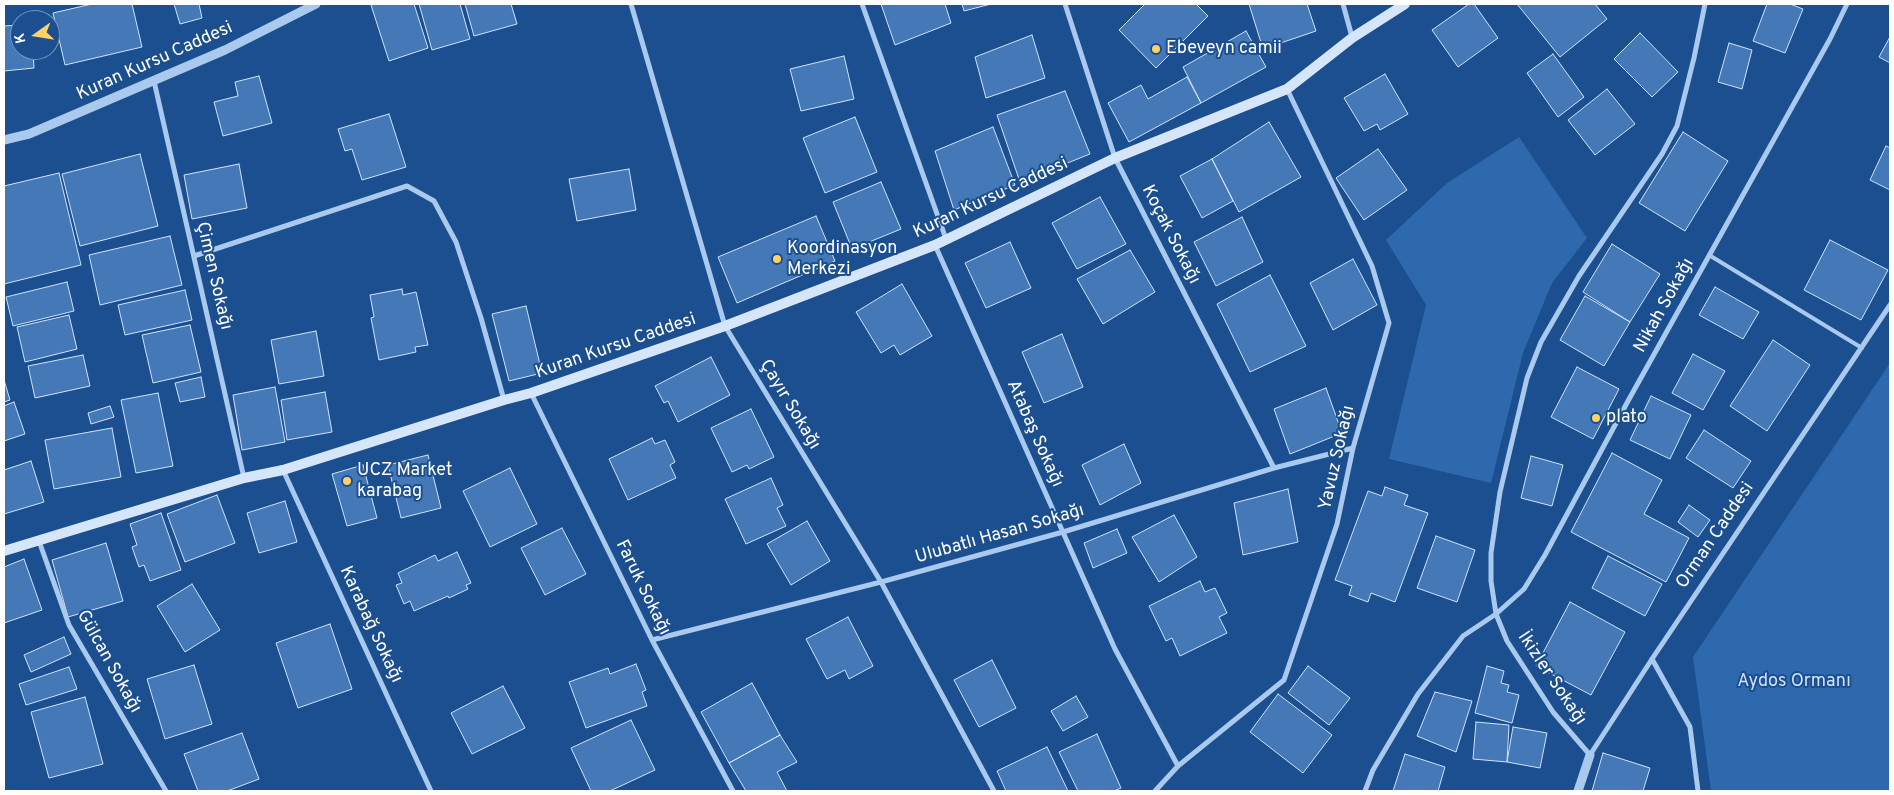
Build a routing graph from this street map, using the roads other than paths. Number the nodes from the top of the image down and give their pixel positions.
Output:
1 (316, 4) edge
2 (631, 4) edge
3 (862, 4) edge
4 (1065, 4) edge
5 (1343, 4) edge
6 (1405, 4) edge
7 (1705, 4) edge
8 (1847, 4) edge
9 (1352, 38) junction
10 (154, 81) junction
11 (1287, 89) junction
12 (4, 140) edge
13 (1115, 158) junction
14 (946, 239) junction
15 (935, 245) junction
16 (1709, 255) junction
17 (194, 256) junction
18 (1890, 305) edge
19 (725, 326) junction
20 (1862, 348) junction
21 (531, 393) junction
22 (504, 400) junction
23 (1353, 448) junction
24 (1274, 468) junction
25 (283, 470) junction
26 (244, 478) junction
27 (1063, 532) junction
28 (38, 541) junction
29 (4, 551) edge
30 (881, 582) junction
31 (1496, 614) junction
32 (652, 640) junction
33 (1652, 659) junction
34 (1590, 755) junction
35 (1178, 766) junction
36 (166, 791) edge
37 (431, 791) edge
38 (733, 791) edge
39 (994, 791) edge
40 (1155, 791) edge
41 (1365, 791) edge
42 (1578, 791) edge
43 (1698, 791) edge

1 - 10 street, Kuran Kursu Caddesi
2 - 19 street, Çayır Sokağı
3 - 14 street
4 - 13 street, Koçak Sokağı
5 - 9 street
6 - 9 main road, Kuran Kursu Caddesi
7 - 31 street, İkizler Sokağı
8 - 16 street, Nikah Sokağı
9 - 11 main road, Kuran Kursu Caddesi
10 - 12 street, Kuran Kursu Caddesi
10 - 17 street, Çimen Sokağı
11 - 13 main road, Kuran Kursu Caddesi
11 - 23 street, Yavuz Sokağı
13 - 14 main road, Kuran Kursu Caddesi
13 - 24 street, Koçak Sokağı
14 - 15 main road, Kuran Kursu Caddesi
15 - 19 main road, Kuran Kursu Caddesi
15 - 27 street, Atabaş Sokağı
16 - 20 lane
16 - 31 street, Nikah Sokağı
17 - 22 street
17 - 26 street, Çimen Sokağı
18 - 20 street, Orman Caddesi
19 - 21 main road, Kuran Kursu Caddesi
19 - 30 street, Çayır Sokağı
20 - 33 street, Orman Caddesi
21 - 22 main road, Kuran Kursu Caddesi
21 - 32 street, Faruk Sokağı
22 - 25 main road, Kuran Kursu Caddesi
23 - 24 street, Ulubatlı Hasan Sokağı
23 - 35 street, Yavuz Sokağı
24 - 27 street, Ulubatlı Hasan Sokağı
25 - 26 main road, Kuran Kursu Caddesi
25 - 37 street, Karabağ Sokağı
26 - 28 main road, Kuran Kursu Caddesi
27 - 30 street, Ulubatlı Hasan Sokağı
27 - 35 street, Atabaş Sokağı
28 - 29 main road, Kuran Kursu Caddesi
28 - 36 street, Gülcan Sokağı
30 - 32 street, Ulubatlı Hasan Sokağı
30 - 39 street, Çayır Sokağı
31 - 34 street, İkizler Sokağı
31 - 41 street, Nikah Sokağı
32 - 38 street, Faruk Sokağı
33 - 34 street, Orman Caddesi
33 - 43 street
34 - 42 street, Orman Caddesi
35 - 40 street, Yavuz Sokağı

